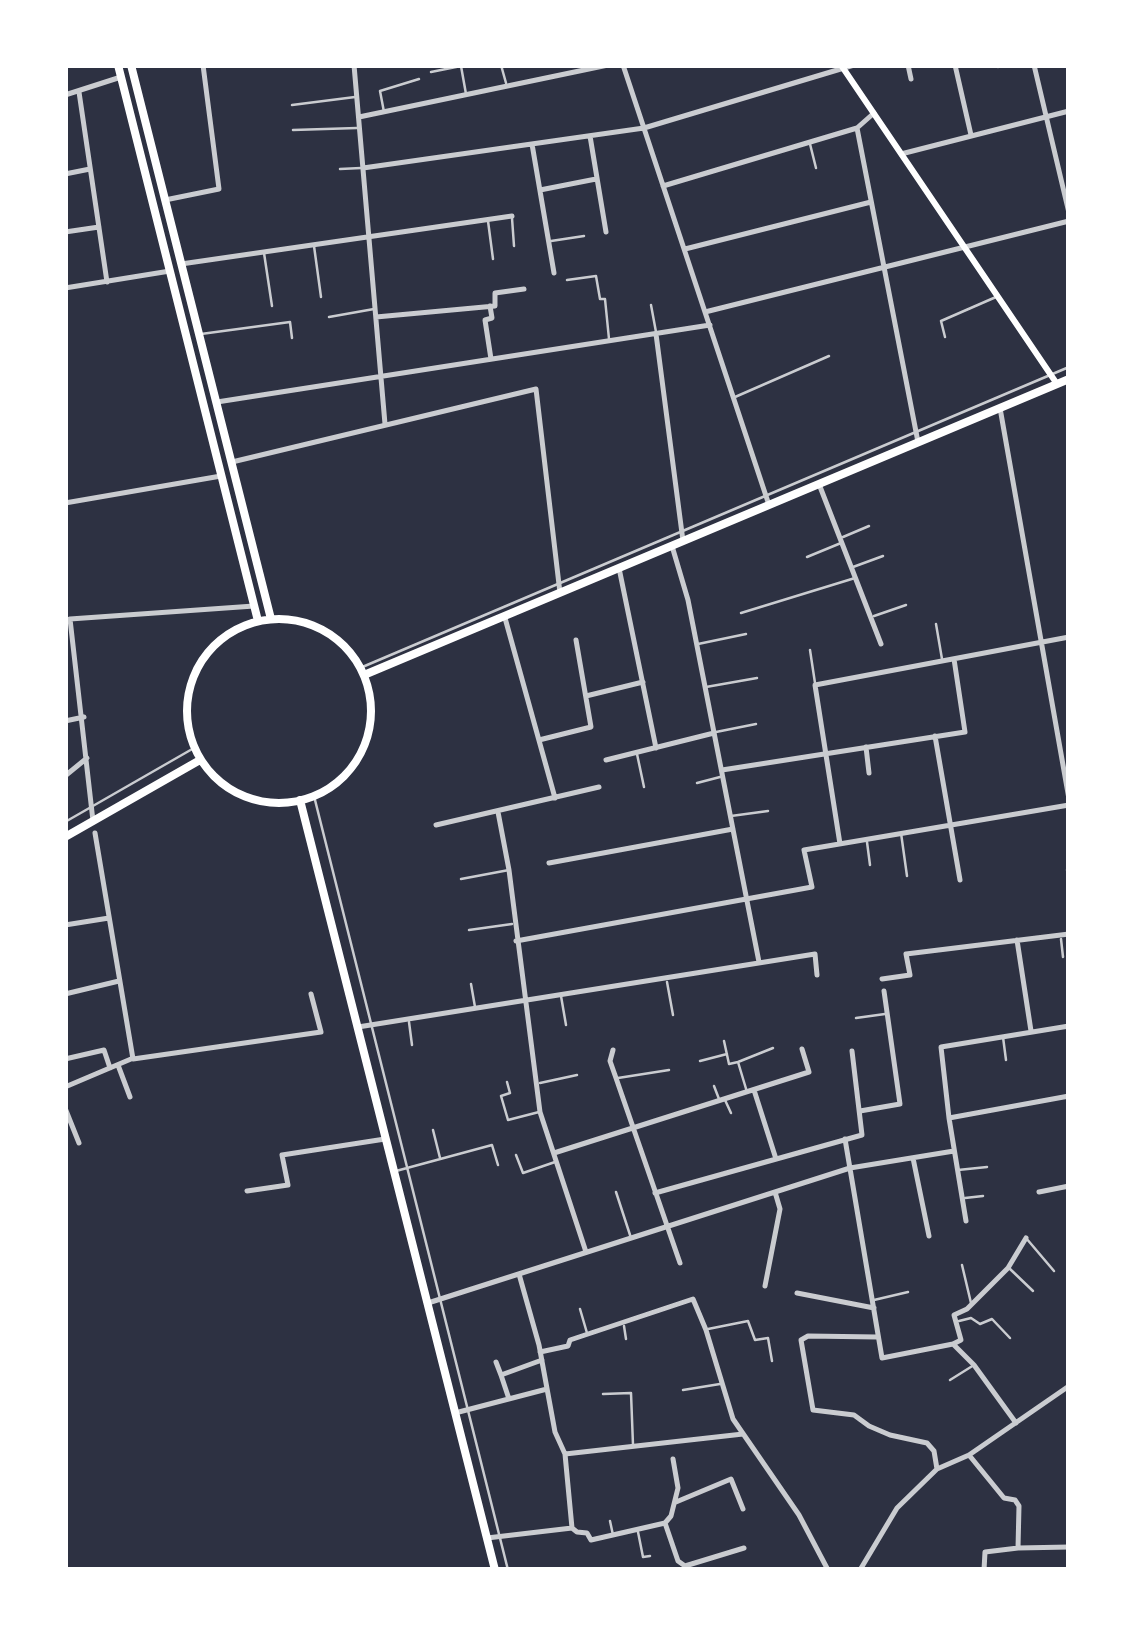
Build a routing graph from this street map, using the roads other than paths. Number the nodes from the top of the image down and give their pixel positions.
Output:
1 (118, 65) edge
2 (131, 65) edge
3 (203, 65) edge
4 (354, 65) edge
5 (502, 65) edge
6 (608, 65) edge
7 (622, 65) edge
8 (854, 65) edge
9 (908, 65) edge
10 (955, 65) edge
11 (1034, 65) edge
12 (842, 66) edge
13 (570, 69) edge
14 (431, 72) dead end
15 (122, 77) junction
16 (419, 78) dead end
17 (911, 78) dead end
18 (506, 86) junction
19 (79, 92) junction
20 (467, 95) junction
21 (65, 96) edge
22 (357, 96) junction
23 (292, 106) dead end
24 (1069, 110) edge
25 (384, 112) junction
26 (874, 113) junction
27 (1046, 116) junction
28 (358, 118) junction
29 (360, 128) junction
30 (644, 128) junction
31 (856, 128) junction
32 (293, 130) dead end
33 (590, 136) junction
34 (971, 136) junction
35 (810, 143) junction
36 (532, 144) junction
37 (901, 154) junction
38 (363, 168) junction
39 (816, 168) dead end
40 (90, 169) junction
41 (340, 169) dead end
42 (65, 174) edge
43 (597, 179) junction
44 (663, 186) junction
45 (540, 190) junction
46 (165, 200) junction
47 (871, 202) junction
48 (1069, 213) edge
49 (512, 216) joint
50 (488, 220) junction
51 (1069, 221) edge
52 (98, 227) junction
53 (65, 232) edge
54 (606, 232) dead end
55 (584, 236) dead end
56 (369, 237) junction
57 (549, 242) junction
58 (314, 245) junction
59 (514, 246) dead end
60 (964, 248) junction
61 (684, 250) junction
62 (264, 252) junction
63 (493, 259) dead end
64 (181, 264) junction
65 (884, 268) junction
66 (170, 271) junction
67 (554, 274) dead end
68 (568, 280) dead end
69 (107, 282) junction
70 (65, 288) edge
71 (524, 289) dead end
72 (997, 296) junction
73 (321, 297) dead end
74 (651, 305) dead end
75 (272, 306) dead end
76 (490, 306) junction
77 (375, 308) junction
78 (705, 312) junction
79 (329, 317) dead end
80 (376, 317) junction
81 (710, 325) junction
82 (199, 334) junction
83 (656, 334) junction
84 (944, 337) dead end
85 (292, 338) dead end
86 (610, 341) junction
87 (829, 356) dead end
88 (491, 360) junction
89 (1069, 367) edge
90 (1050, 375) junction
91 (381, 376) junction
92 (1069, 378) edge
93 (1057, 384) junction
94 (734, 398) junction
95 (217, 402) junction
96 (1000, 408) junction
97 (385, 424) junction
98 (916, 432) junction
99 (918, 442) junction
100 (232, 462) junction
101 (222, 476) junction
102 (819, 484) junction
103 (768, 500) junction
104 (65, 504) edge
105 (869, 526) dead end
106 (682, 536) junction
107 (842, 540) junction
108 (672, 546) junction
109 (884, 556) dead end
110 (807, 557) dead end
111 (852, 567) junction
112 (619, 568) junction
113 (856, 578) junction
114 (560, 588) junction
115 (906, 605) dead end
116 (254, 606) junction
117 (740, 614) dead end
118 (505, 616) junction
119 (872, 617) junction
120 (271, 619) junction
121 (258, 621) junction
122 (936, 624) dead end
123 (746, 634) dead end
124 (1069, 637) edge
125 (576, 640) dead end
126 (1042, 642) junction
127 (697, 644) junction
128 (881, 644) dead end
129 (810, 650) dead end
130 (954, 659) junction
131 (942, 661) junction
132 (362, 671) junction
133 (757, 678) dead end
134 (643, 682) junction
135 (815, 685) junction
136 (706, 686) junction
137 (586, 696) junction
138 (84, 717) junction
139 (65, 721) edge
140 (756, 724) dead end
141 (714, 732) junction
142 (935, 736) junction
143 (538, 740) junction
144 (866, 747) junction
145 (194, 748) junction
146 (656, 748) junction
147 (637, 752) junction
148 (826, 753) junction
149 (87, 758) junction
150 (200, 760) junction
151 (606, 760) dead end
152 (1066, 766) edge
153 (722, 773) junction
154 (870, 773) dead end
155 (65, 776) edge
156 (697, 783) dead end
157 (598, 787) dead end
158 (644, 787) dead end
159 (314, 796) junction
160 (555, 798) junction
161 (300, 800) junction
162 (1069, 802) edge
163 (90, 808) junction
164 (768, 810) dead end
165 (498, 812) junction
166 (731, 816) junction
167 (93, 821) junction
168 (65, 822) edge
169 (951, 824) junction
170 (436, 826) dead end
171 (733, 829) junction
172 (95, 833) dead end
173 (901, 833) junction
174 (65, 837) edge
175 (866, 839) junction
176 (840, 844) junction
177 (549, 862) dead end
178 (870, 865) dead end
179 (510, 870) junction
180 (907, 876) dead end
181 (461, 880) dead end
182 (960, 880) dead end
183 (747, 901) junction
184 (109, 918) junction
185 (514, 923) junction
186 (65, 925) edge
187 (469, 930) dead end
188 (1069, 934) edge
189 (1060, 935) junction
190 (1017, 940) junction
191 (516, 941) junction
192 (1063, 957) dead end
193 (759, 962) junction
194 (818, 974) dead end
195 (666, 978) junction
196 (882, 979) dead end
197 (119, 981) junction
198 (471, 984) dead end
199 (884, 990) dead end
200 (65, 994) edge
201 (311, 994) dead end
202 (561, 994) junction
203 (526, 1001) junction
204 (475, 1007) junction
205 (888, 1014) junction
206 (673, 1015) dead end
207 (408, 1017) junction
208 (856, 1018) dead end
209 (372, 1025) junction
210 (566, 1026) dead end
211 (1069, 1026) edge
212 (358, 1028) junction
213 (1030, 1032) junction
214 (1003, 1036) junction
215 (724, 1041) dead end
216 (412, 1045) dead end
217 (773, 1048) dead end
218 (802, 1049) dead end
219 (613, 1050) dead end
220 (852, 1052) dead end
221 (727, 1054) junction
222 (132, 1059) junction
223 (65, 1060) edge
224 (1006, 1060) dead end
225 (700, 1061) dead end
226 (738, 1062) junction
227 (118, 1065) junction
228 (110, 1068) junction
229 (669, 1070) dead end
230 (578, 1075) dead end
231 (616, 1078) junction
232 (507, 1082) dead end
233 (536, 1084) junction
234 (714, 1086) dead end
235 (65, 1087) edge
236 (751, 1091) junction
237 (1069, 1096) edge
238 (130, 1097) dead end
239 (722, 1100) junction
240 (65, 1108) edge
241 (860, 1111) junction
242 (540, 1112) junction
243 (731, 1113) dead end
244 (949, 1118) junction
245 (633, 1128) junction
246 (433, 1130) dead end
247 (386, 1138) junction
248 (845, 1139) junction
249 (79, 1143) dead end
250 (954, 1151) junction
251 (554, 1153) junction
252 (516, 1155) dead end
253 (440, 1158) junction
254 (913, 1158) junction
255 (776, 1159) junction
256 (556, 1162) junction
257 (498, 1165) dead end
258 (986, 1167) dead end
259 (408, 1168) junction
260 (850, 1168) junction
261 (958, 1170) junction
262 (394, 1172) junction
263 (1069, 1186) edge
264 (246, 1191) dead end
265 (616, 1192) dead end
266 (775, 1192) junction
267 (1039, 1192) dead end
268 (656, 1193) junction
269 (983, 1196) dead end
270 (962, 1198) junction
271 (966, 1221) dead end
272 (667, 1226) junction
273 (929, 1236) dead end
274 (631, 1238) junction
275 (1026, 1238) joint
276 (586, 1252) junction
277 (680, 1263) dead end
278 (962, 1266) dead end
279 (1008, 1268) junction
280 (1054, 1271) dead end
281 (518, 1274) junction
282 (764, 1286) dead end
283 (1033, 1291) dead end
284 (908, 1292) dead end
285 (797, 1293) dead end
286 (440, 1299) junction
287 (428, 1303) junction
288 (873, 1304) junction
289 (972, 1305) junction
290 (580, 1308) dead end
291 (955, 1323) junction
292 (624, 1324) junction
293 (706, 1330) junction
294 (587, 1335) junction
295 (878, 1337) junction
296 (1010, 1338) dead end
297 (626, 1339) dead end
298 (953, 1344) junction
299 (541, 1356) junction
300 (772, 1361) dead end
301 (496, 1362) dead end
302 (974, 1365) junction
303 (500, 1375) junction
304 (950, 1380) dead end
305 (721, 1384) junction
306 (1069, 1386) edge
307 (547, 1390) junction
308 (683, 1390) dead end
309 (603, 1394) dead end
310 (509, 1399) junction
311 (468, 1410) junction
312 (456, 1412) junction
313 (1017, 1424) junction
314 (743, 1434) junction
315 (633, 1446) junction
316 (566, 1454) junction
317 (969, 1456) junction
318 (673, 1459) dead end
319 (938, 1469) junction
320 (675, 1502) junction
321 (744, 1509) dead end
322 (610, 1522) dead end
323 (665, 1523) junction
324 (572, 1528) junction
325 (638, 1530) junction
326 (500, 1536) junction
327 (614, 1537) junction
328 (487, 1538) junction
329 (1069, 1547) edge
330 (744, 1548) dead end
331 (1018, 1548) junction
332 (650, 1556) dead end
333 (495, 1570) edge
334 (508, 1570) edge
335 (828, 1570) edge
336 (860, 1570) edge
337 (984, 1570) edge

1 - 15 main road
2 - 46 main road
3 - 46 street
4 - 22 street
5 - 18 lane
6 - 13 street
7 - 30 street
8 - 12 street
9 - 17 street
10 - 34 street
11 - 27 street
12 - 26 main road
12 - 30 street
13 - 18 street
14 - 20 lane
15 - 19 street
15 - 66 main road
16 - 25 lane
18 - 20 street
19 - 21 street
19 - 40 street
20 - 25 street
22 - 23 lane
22 - 28 street
24 - 27 street
25 - 28 street
26 - 31 street
26 - 37 main road
27 - 34 street
27 - 48 street
28 - 29 street
29 - 32 lane
29 - 38 street
30 - 33 street
30 - 44 street
31 - 35 street
31 - 47 street
33 - 36 street
33 - 43 street
34 - 37 street
35 - 39 lane
35 - 44 street
36 - 38 street
36 - 45 street
37 - 60 main road
38 - 41 lane
38 - 56 street
40 - 42 street
40 - 52 street
43 - 45 street
43 - 54 street
44 - 61 street
45 - 57 street
46 - 64 main road
47 - 61 street
47 - 65 street
49 - 50 street
49 - 59 lane
50 - 56 street
50 - 63 lane
51 - 60 street
52 - 53 street
52 - 69 street
55 - 57 lane
56 - 58 street
56 - 77 street
57 - 67 street
58 - 62 street
58 - 73 lane
60 - 65 street
60 - 72 main road
61 - 78 street
62 - 64 street
62 - 75 lane
64 - 82 main road
65 - 78 street
65 - 98 street
66 - 69 street
66 - 101 main road
68 - 86 lane
69 - 70 street
71 - 76 street
72 - 84 lane
72 - 90 main road
74 - 83 lane
76 - 80 street
76 - 88 street
77 - 79 lane
77 - 80 street
78 - 81 street
80 - 91 street
81 - 83 street
81 - 94 street
82 - 85 lane
82 - 95 main road
83 - 86 street
83 - 106 street
86 - 88 street
87 - 94 lane
88 - 91 street
89 - 90 lane
90 - 93 main road
90 - 98 lane
91 - 95 street
91 - 97 street
92 - 93 main road
93 - 96 main road
94 - 103 street
95 - 100 main road
96 - 99 main road
96 - 126 street
97 - 100 street
97 - 114 street
98 - 99 street
98 - 103 lane
99 - 102 main road
100 - 120 main road
101 - 104 street
101 - 116 main road
102 - 103 main road
102 - 107 street
103 - 106 main road
105 - 107 lane
106 - 108 main road
106 - 114 lane
107 - 110 lane
107 - 111 street
108 - 112 main road
108 - 127 street
109 - 111 lane
111 - 113 street
112 - 114 main road
112 - 134 street
113 - 117 lane
113 - 119 street
114 - 118 main road
114 - 132 lane
115 - 119 lane
116 - 121 main road
116 - 138 street
118 - 132 main road
118 - 143 street
119 - 128 street
120 - 121 main road
120 - 132 main road
121 - 145 main road
122 - 131 lane
123 - 127 lane
124 - 126 street
125 - 137 street
126 - 130 street
126 - 152 street
127 - 136 street
129 - 135 lane
130 - 131 street
130 - 142 street
131 - 135 street
132 - 159 main road
133 - 136 lane
134 - 137 street
134 - 146 street
135 - 148 street
136 - 141 street
137 - 143 street
138 - 139 street
138 - 149 street
140 - 141 lane
141 - 146 street
141 - 153 street
142 - 144 street
142 - 169 street
143 - 160 street
144 - 148 street
144 - 154 street
145 - 150 main road
145 - 163 lane
146 - 147 street
147 - 151 street
147 - 158 lane
148 - 153 street
148 - 176 street
149 - 155 street
149 - 163 street
150 - 161 main road
150 - 167 main road
152 - 162 street
153 - 156 lane
153 - 166 street
157 - 160 street
159 - 161 main road
159 - 209 lane
160 - 165 street
161 - 212 main road
162 - 169 street
163 - 167 street
163 - 168 lane
164 - 166 lane
165 - 170 street
165 - 179 street
166 - 171 street
167 - 174 main road
169 - 173 street
169 - 182 street
171 - 177 street
171 - 183 street
172 - 184 street
173 - 175 street
173 - 180 lane
175 - 176 street
175 - 178 lane
176 - 183 street
179 - 181 lane
179 - 185 street
183 - 191 street
183 - 193 street
184 - 186 street
184 - 197 street
185 - 187 lane
185 - 191 street
188 - 189 street
189 - 190 street
189 - 192 lane
190 - 196 street
190 - 213 street
191 - 203 street
193 - 194 street
193 - 195 street
195 - 202 street
195 - 206 lane
197 - 200 street
197 - 222 street
198 - 204 lane
199 - 205 street
201 - 222 street
202 - 203 street
202 - 210 lane
203 - 204 street
203 - 233 street
204 - 207 street
205 - 208 lane
205 - 241 street
207 - 209 street
207 - 216 lane
209 - 212 street
209 - 259 lane
211 - 213 street
212 - 247 main road
213 - 214 street
214 - 224 lane
214 - 244 street
215 - 221 lane
217 - 226 lane
218 - 236 street
219 - 231 street
220 - 241 street
221 - 225 lane
221 - 226 lane
222 - 227 street
223 - 228 street
226 - 236 lane
227 - 228 street
227 - 238 street
228 - 235 street
229 - 231 lane
230 - 233 lane
231 - 245 street
232 - 242 lane
233 - 242 street
234 - 239 lane
236 - 239 street
236 - 255 street
237 - 244 street
239 - 243 lane
239 - 245 street
240 - 249 street
241 - 248 street
242 - 251 street
244 - 250 street
245 - 251 street
245 - 268 street
246 - 253 lane
247 - 262 main road
247 - 264 street
248 - 255 street
248 - 260 street
250 - 254 street
250 - 261 street
251 - 256 street
252 - 256 lane
253 - 257 lane
253 - 259 lane
254 - 260 street
254 - 273 street
255 - 268 street
256 - 276 street
258 - 261 lane
259 - 262 lane
259 - 286 lane
260 - 266 street
260 - 288 street
261 - 270 street
262 - 287 main road
263 - 267 street
265 - 274 lane
266 - 272 street
266 - 282 street
268 - 272 street
269 - 270 lane
270 - 271 street
272 - 274 street
272 - 277 street
274 - 276 street
275 - 279 street
275 - 280 lane
276 - 281 street
278 - 289 lane
279 - 283 lane
279 - 289 street
281 - 286 street
281 - 299 street
284 - 288 lane
285 - 288 street
286 - 287 street
286 - 311 lane
287 - 312 main road
288 - 295 street
289 - 291 street
290 - 294 lane
291 - 296 lane
291 - 298 street
292 - 293 street
292 - 294 street
292 - 297 lane
293 - 300 lane
293 - 305 street
294 - 299 street
295 - 298 street
295 - 319 street
298 - 302 street
299 - 303 street
299 - 307 street
301 - 303 street
302 - 304 lane
302 - 313 street
303 - 310 street
305 - 308 lane
305 - 314 street
306 - 313 street
307 - 310 street
307 - 316 street
309 - 315 lane
310 - 311 street
311 - 312 street
311 - 326 lane
312 - 328 main road
313 - 317 street
314 - 315 street
314 - 335 street
315 - 316 street
316 - 324 street
317 - 319 street
317 - 331 street
318 - 320 street
319 - 336 street
320 - 321 street
320 - 323 street
322 - 327 lane
323 - 325 street
323 - 330 street
324 - 326 street
324 - 327 street
325 - 327 street
325 - 332 lane
326 - 328 street
326 - 334 lane
328 - 333 main road
329 - 331 street
331 - 337 street

